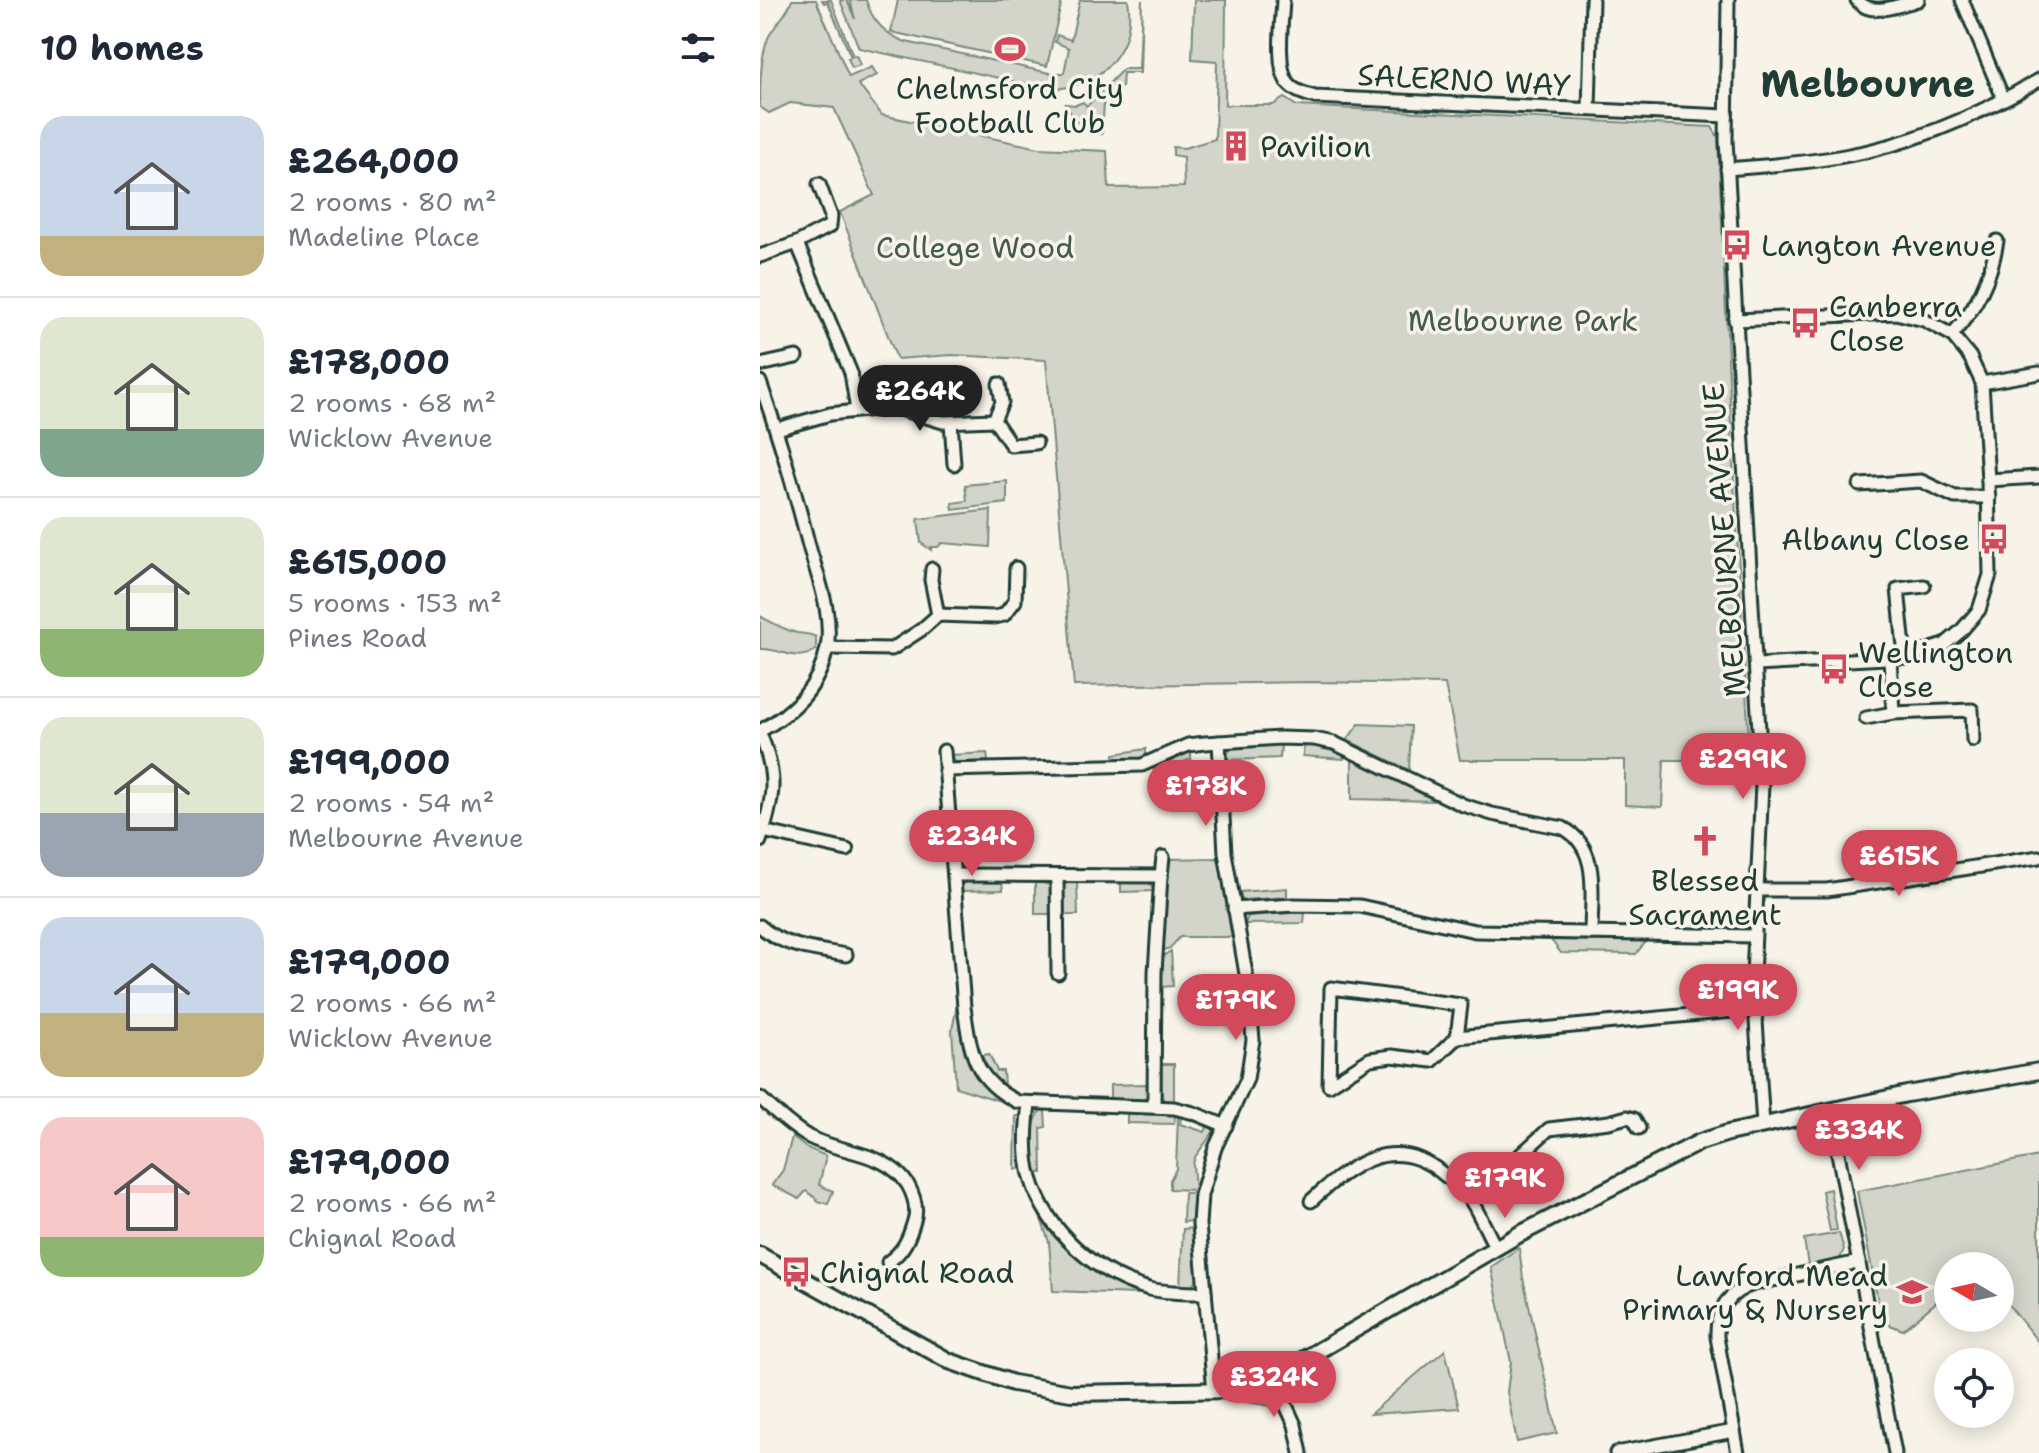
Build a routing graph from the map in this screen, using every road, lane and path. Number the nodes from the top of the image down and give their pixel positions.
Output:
1 (1283, 0) edge
2 (1592, 0) edge
3 (1728, 0) edge
4 (1857, 0) edge
5 (1918, 0) edge
6 (1962, 0) edge
7 (2039, 80) edge
8 (2003, 98) junction
9 (1589, 109) junction
10 (1726, 116) junction
11 (1727, 169) junction
12 (819, 184) dead end
13 (1997, 241) dead end
14 (797, 243) junction
15 (760, 256) edge
16 (1735, 320) junction
17 (1952, 335) junction
18 (796, 357) dead end
19 (760, 365) edge
20 (2039, 373) edge
21 (760, 382) edge
22 (1982, 383) junction
23 (999, 384) dead end
24 (857, 410) junction
25 (994, 420) junction
26 (951, 422) junction
27 (777, 429) junction
28 (1036, 443) dead end
29 (954, 464) dead end
30 (2039, 477) edge
31 (1988, 480) junction
32 (1860, 485) dead end
33 (1989, 497) junction
34 (1016, 568) dead end
35 (932, 569) dead end
36 (1924, 586) dead end
37 (938, 615) junction
38 (827, 648) junction
39 (1905, 657) junction
40 (1890, 658) junction
41 (1757, 665) junction
42 (1893, 713) junction
43 (1866, 718) dead end
44 (760, 732) edge
45 (1973, 740) dead end
46 (1219, 742) junction
47 (944, 751) dead end
48 (945, 770) junction
49 (762, 836) edge
50 (847, 850) dead end
51 (1163, 857) dead end
52 (2039, 857) edge
53 (954, 875) junction
54 (1057, 876) junction
55 (1161, 876) junction
56 (1756, 890) junction
57 (1234, 909) junction
58 (760, 926) edge
59 (1591, 933) junction
60 (1753, 936) junction
61 (829, 937) dead end
62 (826, 951) junction
63 (846, 955) dead end
64 (1058, 973) dead end
65 (1754, 1009) junction
66 (1457, 1037) junction
67 (2039, 1071) edge
68 (760, 1098) edge
69 (1029, 1104) junction
70 (1154, 1106) junction
71 (1830, 1111) junction
72 (1763, 1125) junction
73 (1226, 1126) junction
74 (1639, 1128) dead end
75 (1465, 1192) junction
76 (1311, 1201) dead end
77 (1496, 1248) junction
78 (760, 1255) edge
79 (888, 1262) dead end
80 (1859, 1262) junction
81 (1205, 1293) junction
82 (1273, 1377) junction
83 (1214, 1391) junction
84 (1734, 1431) junction
85 (1301, 1453) edge
86 (1616, 1453) edge
87 (1738, 1453) edge
88 (1895, 1453) edge

1 - 9 street, SALERNO WAY
2 - 9 street
3 - 10 street, MELBOURNE AVENUE
4 - 5 street
6 - 8 street
7 - 8 street
8 - 11 street
9 - 10 street, SALERNO WAY
10 - 11 street, MELBOURNE AVENUE
11 - 16 street, MELBOURNE AVENUE
12 - 14 street
13 - 17 street
14 - 15 street
14 - 24 street
16 - 17 street
16 - 41 street, MELBOURNE AVENUE
17 - 22 street
18 - 19 street
20 - 22 street
21 - 27 street
22 - 31 street
23 - 25 street
24 - 26 street
24 - 27 street
25 - 26 street
25 - 28 street
26 - 29 street
27 - 38 street
30 - 31 street
31 - 33 street
32 - 33 street
33 - 39 street
34 - 37 street
35 - 37 street
36 - 39 street
37 - 38 street
38 - 44 street
39 - 40 street
40 - 41 street
40 - 42 street
41 - 56 street, MELBOURNE AVENUE
42 - 43 street
42 - 45 street
44 - 49 street
46 - 48 street
46 - 57 street
46 - 59 street
47 - 48 street
48 - 53 street
49 - 50 street
51 - 55 street
52 - 56 street
53 - 54 street
53 - 69 street
54 - 55 street
54 - 64 street
55 - 70 street
56 - 60 street, MELBOURNE AVENUE
57 - 59 street
57 - 73 street
58 - 62 street
59 - 60 street
60 - 65 street, MELBOURNE AVENUE
61 - 62 street
62 - 63 street
65 - 66 street
65 - 72 street, MELBOURNE AVENUE
66 - 66 street
67 - 71 street
68 - 79 street
69 - 70 street
69 - 81 street
70 - 73 street
71 - 72 street
71 - 80 street
72 - 77 street
73 - 81 street
74 - 75 street
75 - 76 street
75 - 77 street
77 - 82 street
78 - 83 street
80 - 84 street
80 - 88 street
81 - 83 street
82 - 83 street
82 - 85 street
84 - 86 street
84 - 87 street

